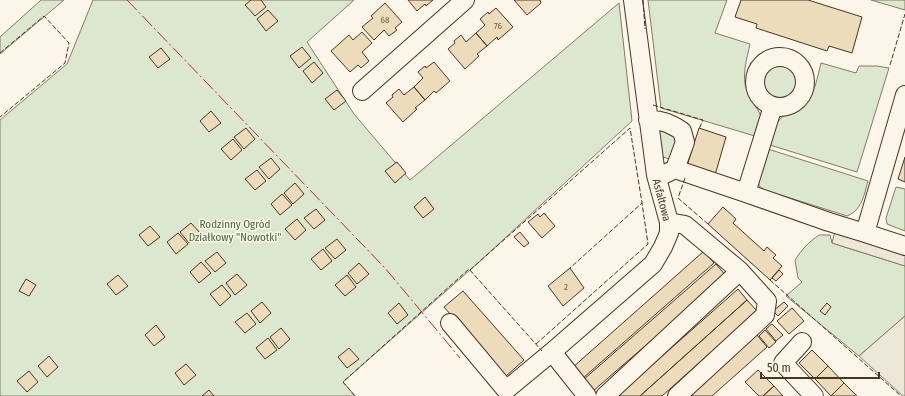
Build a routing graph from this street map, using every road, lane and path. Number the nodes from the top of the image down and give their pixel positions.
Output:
1 (465, 0) edge
2 (633, 0) edge
3 (362, 91) dead end
4 (905, 95) edge
5 (773, 106) dead end
6 (648, 120) junction
7 (900, 127) edge
8 (675, 169) junction
9 (656, 175) junction
10 (746, 193) junction
11 (669, 222) junction
12 (865, 233) junction
13 (905, 246) edge
14 (740, 271) junction
15 (450, 323) dead end
16 (802, 342) dead end
17 (552, 352) junction
18 (587, 396) edge
19 (605, 396) edge
20 (677, 396) edge
21 (814, 396) edge

1 - 3 street
2 - 6 street, Asfaltowa
4 - 7 street
5 - 10 street
6 - 8 street
6 - 9 street, Asfaltowa
7 - 12 street
8 - 9 street
8 - 10 street
9 - 11 street, Asfaltowa
10 - 12 street
11 - 14 street
11 - 17 street, Asfaltowa
12 - 13 street
14 - 19 street
14 - 20 street
15 - 17 street, Asfaltowa
16 - 21 street
17 - 18 street

